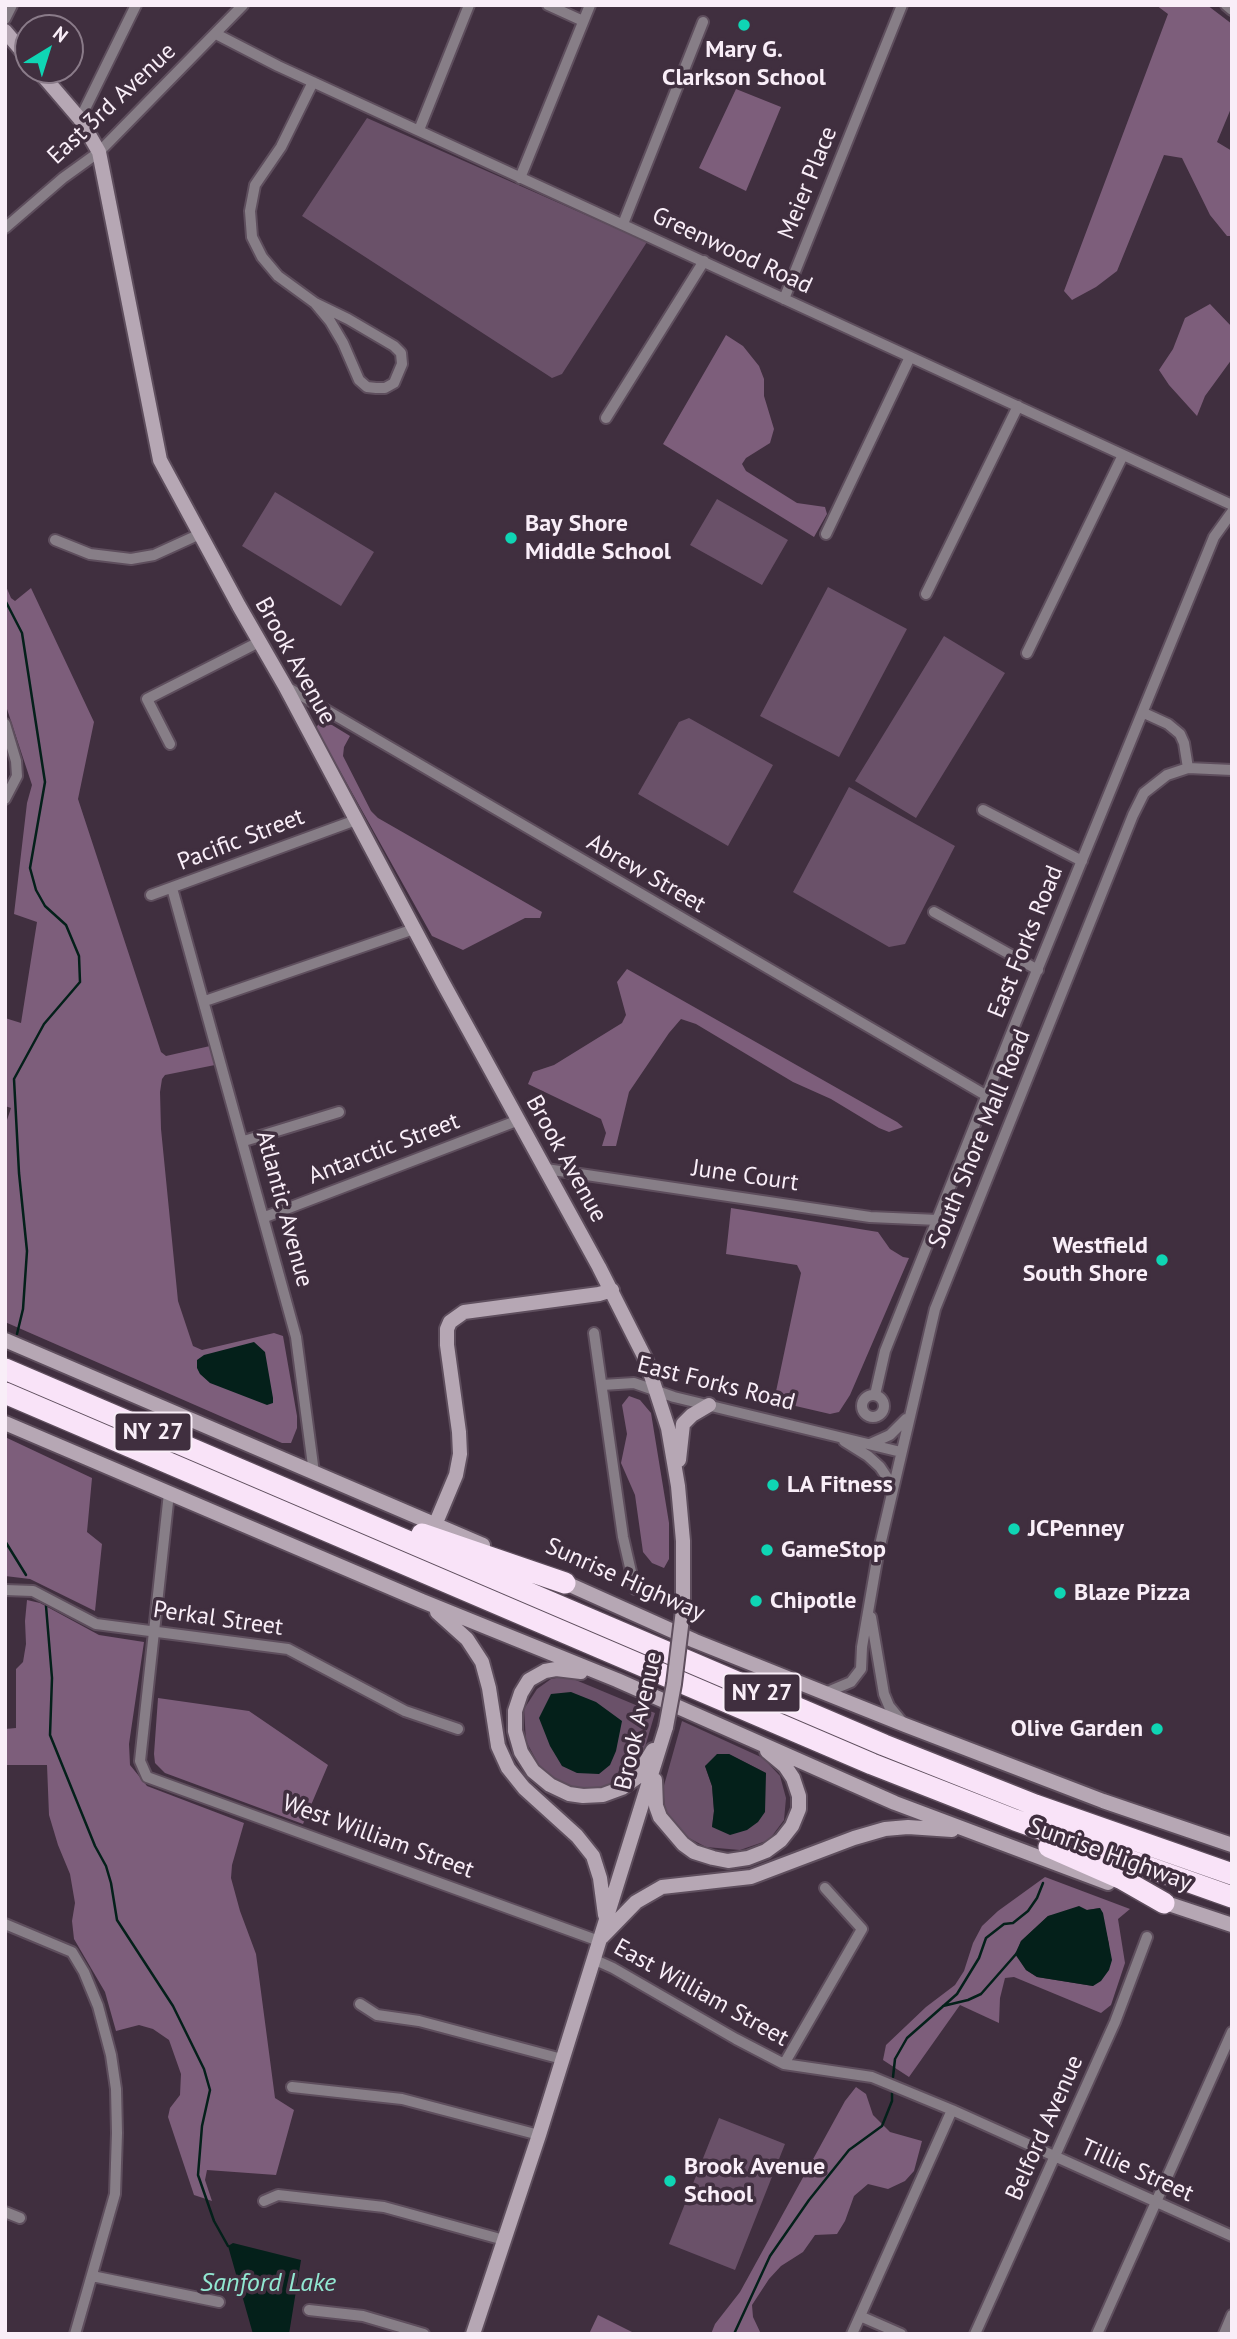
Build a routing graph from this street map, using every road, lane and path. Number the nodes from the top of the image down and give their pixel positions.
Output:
1 (12, 5) edge
2 (136, 5) edge
3 (243, 5) edge
4 (469, 5) edge
5 (548, 5) edge
6 (590, 5) edge
7 (902, 5) edge
8 (1226, 5) edge
9 (1232, 10) edge
10 (5, 19) edge
11 (583, 21) junction
12 (703, 22) dead end
13 (216, 34) junction
14 (313, 82) junction
15 (50, 84) edge
16 (79, 118) junction
17 (419, 130) junction
18 (99, 152) junction
19 (520, 178) junction
20 (623, 224) junction
21 (5, 228) edge
22 (704, 261) junction
23 (785, 299) junction
24 (315, 303) junction
25 (910, 357) junction
26 (1018, 406) junction
27 (606, 418) dead end
28 (1123, 455) junction
29 (1232, 505) edge
30 (1232, 512) edge
31 (200, 534) junction
32 (826, 534) dead end
33 (55, 540) dead end
34 (926, 594) dead end
35 (259, 642) junction
36 (1027, 653) dead end
37 (285, 686) junction
38 (1143, 713) junction
39 (5, 724) edge
40 (170, 744) dead end
41 (1188, 768) junction
42 (1232, 771) edge
43 (6, 796) edge
44 (984, 810) dead end
45 (356, 820) junction
46 (1082, 861) junction
47 (172, 888) junction
48 (151, 895) dead end
49 (934, 912) dead end
50 (414, 929) junction
51 (193, 961) joint
52 (1038, 970) junction
53 (205, 1001) junction
54 (987, 1096) junction
55 (339, 1111) dead end
56 (519, 1120) junction
57 (244, 1141) junction
58 (546, 1169) junction
59 (265, 1217) junction
60 (938, 1220) junction
61 (612, 1290) junction
62 (594, 1334) dead end
63 (5, 1340) edge
64 (5, 1369) edge
65 (602, 1385) junction
66 (657, 1390) junction
67 (5, 1393) edge
68 (875, 1395) dead end
69 (709, 1405) junction
70 (909, 1414) junction
71 (5, 1423) edge
72 (832, 1434) junction
73 (870, 1444) junction
74 (901, 1452) junction
75 (314, 1473) junction
76 (678, 1486) junction
77 (169, 1493) junction
78 (892, 1493) junction
79 (300, 1495) junction
80 (435, 1525) junction
81 (565, 1583) junction
82 (635, 1589) dead end
83 (5, 1590) edge
84 (422, 1601) junction
85 (869, 1604) junction
86 (155, 1630) junction
87 (617, 1680) junction
88 (825, 1693) junction
89 (905, 1725) junction
90 (666, 1727) junction
91 (458, 1729) dead end
92 (747, 1735) junction
93 (654, 1768) junction
94 (948, 1794) junction
95 (970, 1832) junction
96 (1232, 1845) edge
97 (1232, 1874) edge
98 (825, 1888) dead end
99 (1232, 1897) edge
100 (1164, 1903) junction
101 (606, 1920) junction
102 (5, 1924) edge
103 (1232, 1926) edge
104 (1147, 1937) dead end
105 (599, 1941) junction
106 (593, 1959) junction
107 (360, 2004) dead end
108 (1232, 2032) edge
109 (562, 2059) junction
110 (785, 2064) junction
111 (872, 2077) joint
112 (292, 2087) dead end
113 (952, 2110) junction
114 (538, 2135) junction
115 (1055, 2157) junction
116 (264, 2201) dead end
117 (1155, 2203) junction
118 (5, 2212) edge
119 (20, 2218) dead end
120 (1232, 2235) edge
121 (504, 2240) junction
122 (92, 2276) junction
123 (219, 2302) dead end
124 (309, 2310) dead end
125 (1232, 2315) edge
126 (860, 2316) junction
127 (75, 2334) edge
128 (424, 2334) edge
129 (474, 2334) edge
130 (852, 2334) edge
131 (901, 2334) edge
132 (975, 2334) edge
133 (1097, 2334) edge
134 (1224, 2334) edge

1 - 10 street
2 - 16 street
3 - 13 street, East 3rd Avenue
4 - 17 street
5 - 11 street
6 - 11 street
7 - 23 street, Meier Place
8 - 9 street
11 - 19 street
12 - 20 street
13 - 14 street, Greenwood Road
13 - 18 street, East 3rd Avenue
14 - 17 street, Greenwood Road
14 - 24 street
15 - 16 main road, Brook Avenue
16 - 18 main road, Brook Avenue
17 - 19 street, Greenwood Road
18 - 21 street, East 3rd Avenue
18 - 31 main road, Brook Avenue
19 - 20 street, Greenwood Road
20 - 22 street, Greenwood Road
22 - 23 street, Greenwood Road
22 - 27 street
23 - 25 street, Greenwood Road
24 - 24 street
25 - 26 street, Greenwood Road
25 - 32 street
26 - 28 street, Greenwood Road
26 - 34 street
28 - 29 street, Greenwood Road
28 - 36 street
30 - 38 street, East Forks Road
31 - 33 street
31 - 35 main road, Brook Avenue
35 - 37 main road, Brook Avenue
35 - 40 street
37 - 45 main road, Brook Avenue
37 - 54 street, Abrew Street
38 - 41 street
38 - 46 street, East Forks Road
39 - 43 street
41 - 42 street, South Shore Mall Road
41 - 70 street, South Shore Mall Road
44 - 46 street
45 - 47 street, Pacific Street
45 - 50 main road, Brook Avenue
46 - 52 street, East Forks Road
47 - 48 street
47 - 51 street, Pacific Street
49 - 52 street
50 - 53 street
50 - 56 main road, Brook Avenue
51 - 53 street, Atlantic Avenue
52 - 54 street, East Forks Road
53 - 57 street, Atlantic Avenue
54 - 60 street, East Forks Road
55 - 57 street
56 - 58 main road, Brook Avenue
56 - 59 street, Antarctic Street
57 - 59 street, Atlantic Avenue
58 - 60 street, June Court
58 - 61 main road, Brook Avenue
59 - 75 street, Atlantic Avenue
60 - 68 street, East Forks Road
61 - 66 main road, Brook Avenue
61 - 80 main road
62 - 65 street, East Forks Road
63 - 75 main road, Sunrise Highway
64 - 79 highway, Sunrise Highway / NY 27
65 - 66 street, East Forks Road
65 - 82 street, East Forks Road
66 - 69 street, East Forks Road
66 - 76 main road, Brook Avenue
67 - 94 highway, Sunrise Highway / NY 27
69 - 72 street, East Forks Road
69 - 76 main road
70 - 73 street
70 - 74 street, South Shore Mall Road
71 - 77 main road, Sunrise Highway
72 - 73 street, East Forks Road
72 - 78 street
73 - 74 street, East Forks Road
74 - 78 street, South Shore Mall Road
75 - 80 main road, Sunrise Highway
76 - 90 main road, Brook Avenue, bridge
77 - 84 main road, Sunrise Highway
77 - 86 street
78 - 85 street, South Shore Mall Road
79 - 81 highway
79 - 97 highway, Sunrise Highway / NY 27
80 - 81 main road, Sunrise Highway
81 - 88 main road, Sunrise Highway
83 - 86 street, Perkal Street
84 - 87 main road, Sunrise Highway
84 - 101 main road
85 - 88 street, South Shore Mall Road
85 - 89 street, South Shore Mall Road
86 - 91 street, Perkal Street
86 - 105 street, West William Street
87 - 90 main road
87 - 92 main road, Sunrise Highway
88 - 89 main road, Sunrise Highway
89 - 96 main road, Sunrise Highway
90 - 93 main road, Brook Avenue
92 - 93 main road
92 - 95 main road, Sunrise Highway
93 - 101 main road, Brook Avenue
94 - 99 highway, Sunrise Highway / NY 27
94 - 100 highway
95 - 100 main road, Sunrise Highway
95 - 105 main road
98 - 110 street
100 - 103 main road, Sunrise Highway
101 - 105 main road, Brook Avenue
102 - 122 street
104 - 115 street, Belford Avenue
105 - 106 main road, Brook Avenue
106 - 109 main road, Brook Avenue
106 - 110 street, East William Street
107 - 109 street
108 - 117 street
109 - 114 main road, Brook Avenue
110 - 111 street, East William Street
111 - 113 street, Tillie Street
112 - 114 street
113 - 115 street, Tillie Street
113 - 126 street
114 - 121 main road, Brook Avenue
115 - 117 street, Tillie Street
115 - 132 street, Belford Avenue
116 - 121 street
117 - 120 street, Tillie Street
117 - 133 street
118 - 119 street
121 - 129 main road, Brook Avenue
122 - 123 street
122 - 127 street
124 - 128 street
125 - 134 street
126 - 130 street
126 - 131 street

